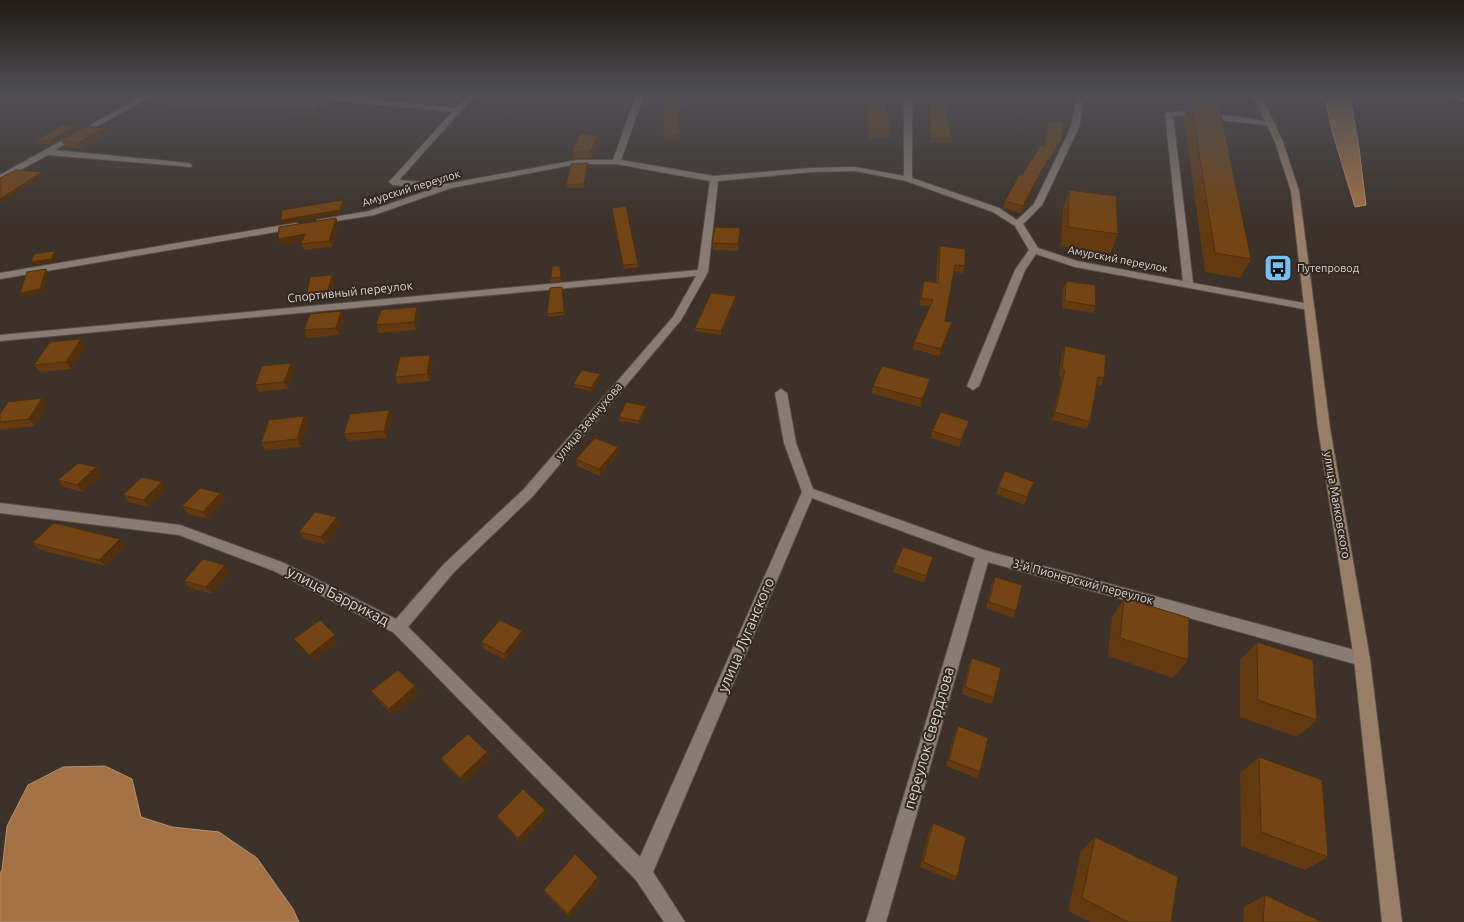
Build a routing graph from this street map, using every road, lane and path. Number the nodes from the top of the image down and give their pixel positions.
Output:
1 (71, 138) edge
2 (433, 138) edge
3 (625, 138) edge
4 (908, 138) edge
5 (1070, 138) edge
6 (1172, 138) edge
7 (1277, 138) edge
8 (46, 152) junction
9 (616, 162) junction
10 (188, 165) dead end
11 (0, 178) edge
12 (714, 179) junction
13 (908, 179) junction
14 (449, 186) junction
15 (1018, 224) junction
16 (1034, 250) junction
17 (703, 272) junction
18 (0, 276) edge
19 (1188, 284) junction
20 (1309, 307) junction
21 (0, 338) edge
22 (973, 386) dead end
23 (781, 393) dead end
24 (808, 492) junction
25 (0, 508) edge
26 (983, 555) junction
27 (398, 626) junction
28 (1362, 659) junction
29 (643, 873) junction
30 (675, 922) edge
31 (876, 922) edge
32 (1392, 922) edge

1 - 8 street
2 - 14 street
3 - 9 street
4 - 13 street
5 - 15 street
6 - 19 street
7 - 20 main road, улица Маяковского
8 - 10 street
8 - 11 street
9 - 12 street, Амурский переулок
9 - 14 street, Амурский переулок
12 - 13 street, Амурский переулок
12 - 17 street, улица Земнухова
13 - 15 street, Амурский переулок
14 - 18 street, Амурский переулок
15 - 16 street, Амурский переулок
16 - 19 street, Амурский переулок
16 - 22 street
17 - 21 street, Спортивный переулок
17 - 27 street, улица Земнухова
19 - 20 street, Амурский переулок
20 - 28 main road, улица Маяковского
23 - 24 street
24 - 26 street, 3-й Пионерский переулок
24 - 29 street, улица Луганского
25 - 27 street, улица Баррикад
26 - 28 street, 3-й Пионерский переулок
26 - 31 street, переулок Свердлова
27 - 29 street, улица Баррикад
28 - 32 main road, улица Маяковского
29 - 30 street, улица Баррикад

